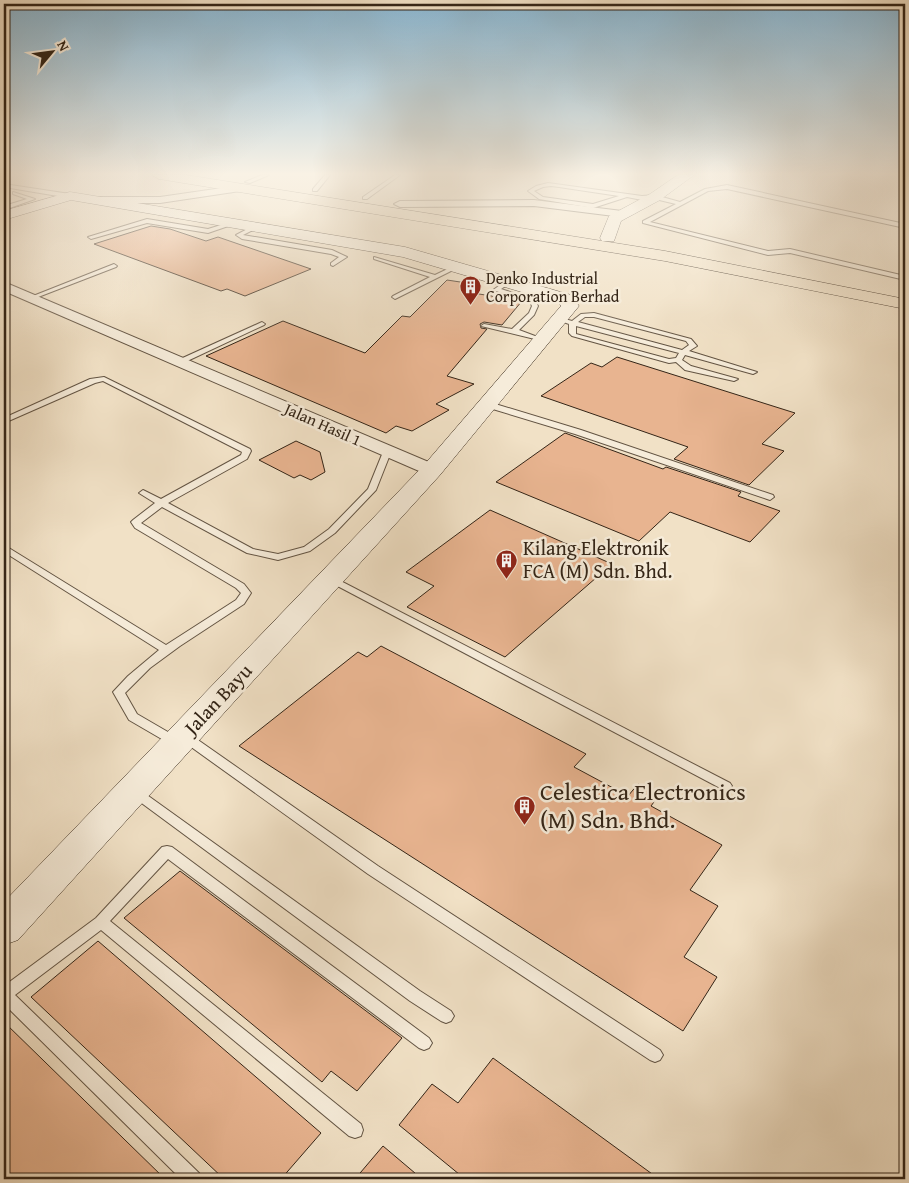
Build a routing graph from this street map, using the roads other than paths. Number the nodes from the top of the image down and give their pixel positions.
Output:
1 (113, 230) edge
2 (248, 230) edge
3 (279, 230) edge
4 (513, 230) edge
5 (560, 230) edge
6 (610, 230) edge
7 (678, 230) edge
8 (91, 237) dead end
9 (608, 238) junction
10 (376, 258) dead end
11 (333, 264) dead end
12 (114, 266) dead end
13 (458, 266) junction
14 (436, 276) junction
15 (905, 278) edge
16 (509, 282) junction
17 (4, 286) edge
18 (395, 297) dead end
19 (905, 297) edge
20 (31, 298) junction
21 (905, 304) edge
22 (566, 321) junction
23 (262, 324) dead end
24 (484, 326) dead end
25 (514, 330) junction
26 (541, 340) junction
27 (683, 352) junction
28 (678, 360) junction
29 (180, 361) junction
30 (754, 372) dead end
31 (734, 380) dead end
32 (489, 405) junction
33 (4, 421) edge
34 (387, 452) junction
35 (432, 470) junction
36 (143, 493) dead end
37 (770, 498) dead end
38 (161, 503) junction
39 (4, 548) edge
40 (331, 579) junction
41 (168, 651) junction
42 (180, 739) junction
43 (726, 786) dead end
44 (134, 790) junction
45 (102, 922) junction
46 (4, 928) edge
47 (4, 994) edge
48 (446, 1016) dead end
49 (424, 1043) dead end
50 (655, 1055) dead end
51 (355, 1130) dead end
52 (193, 1179) edge

1 - 8 lane
2 - 11 lane
3 - 13 street
4 - 21 highway
5 - 9 highway
6 - 9 street
7 - 15 lane
9 - 19 highway
10 - 14 lane
12 - 20 lane
13 - 14 lane
13 - 16 street
14 - 18 lane
16 - 22 street
16 - 25 lane
17 - 20 street, Jalan Hasil 1
20 - 29 street, Jalan Hasil 1
22 - 26 street
22 - 27 lane
22 - 27 lane
22 - 28 lane
23 - 29 lane
24 - 25 lane
25 - 26 lane
26 - 32 street
27 - 28 lane
27 - 30 lane
28 - 31 lane
29 - 34 street, Jalan Hasil 1
32 - 35 street
32 - 37 lane
33 - 38 lane
34 - 35 street, Jalan Hasil 1
34 - 38 lane
35 - 40 street, Jalan Bayu
36 - 38 lane
38 - 41 lane
39 - 41 lane
40 - 42 street, Jalan Bayu
40 - 43 lane
41 - 42 lane
42 - 44 street, Jalan Bayu
42 - 50 lane
44 - 46 street, Jalan Bayu
44 - 48 lane
45 - 47 lane
45 - 49 lane
45 - 51 lane
47 - 52 lane

